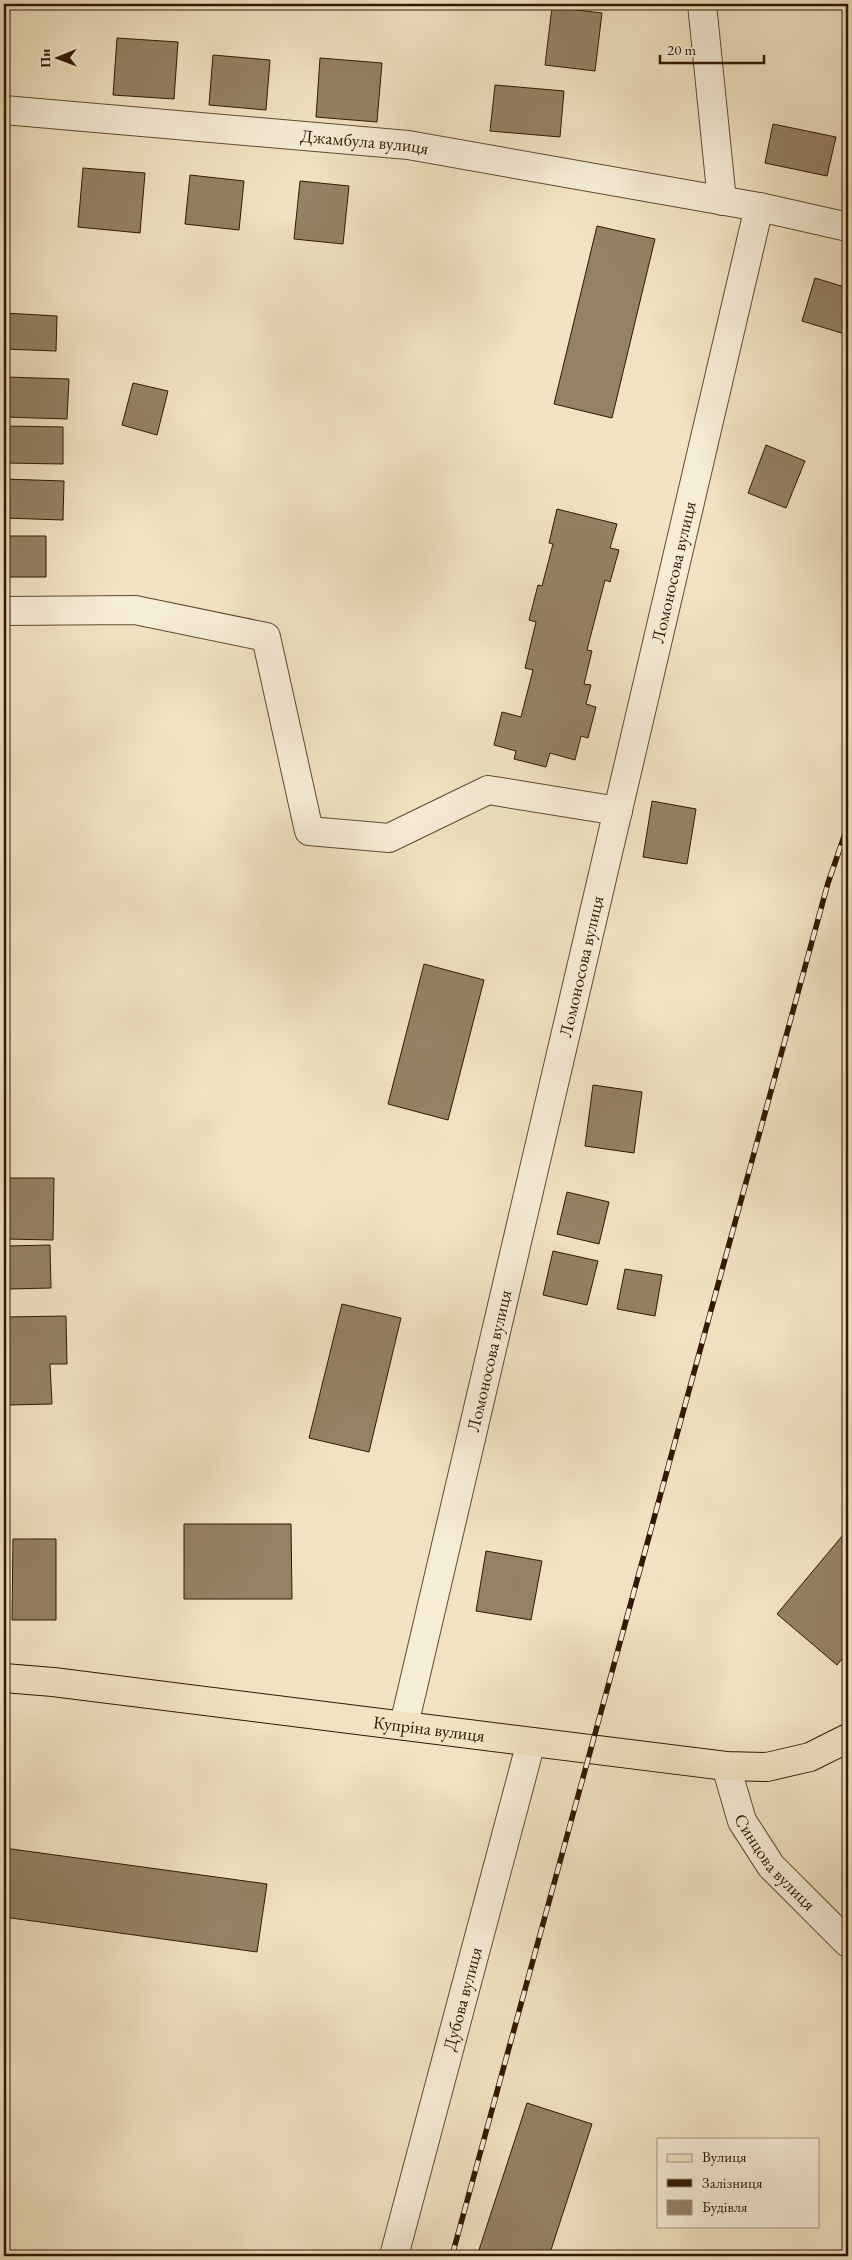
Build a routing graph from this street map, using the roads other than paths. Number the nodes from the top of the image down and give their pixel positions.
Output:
1 (702, 4) edge
2 (4, 110) edge
3 (722, 201) junction
4 (759, 207) junction
5 (848, 227) edge
6 (4, 611) edge
7 (618, 811) junction
8 (4, 1678) edge
9 (404, 1725) junction
10 (848, 1738) edge
11 (531, 1742) junction
12 (726, 1766) junction
13 (848, 1943) edge
14 (394, 2256) edge

1 - 3 street
2 - 3 street, Джамбула вулиця
3 - 4 street, Джамбула вулиця
4 - 5 street, Джамбула вулиця
4 - 7 street, Ломоносова вулиця
6 - 7 street
7 - 9 street, Ломоносова вулиця
8 - 9 main road, Купріна вулиця
9 - 11 main road, Купріна вулиця
10 - 12 main road, Купріна вулиця
11 - 12 main road, Купріна вулиця
11 - 14 street, Дубова вулиця
12 - 13 street, Синцова вулиця

